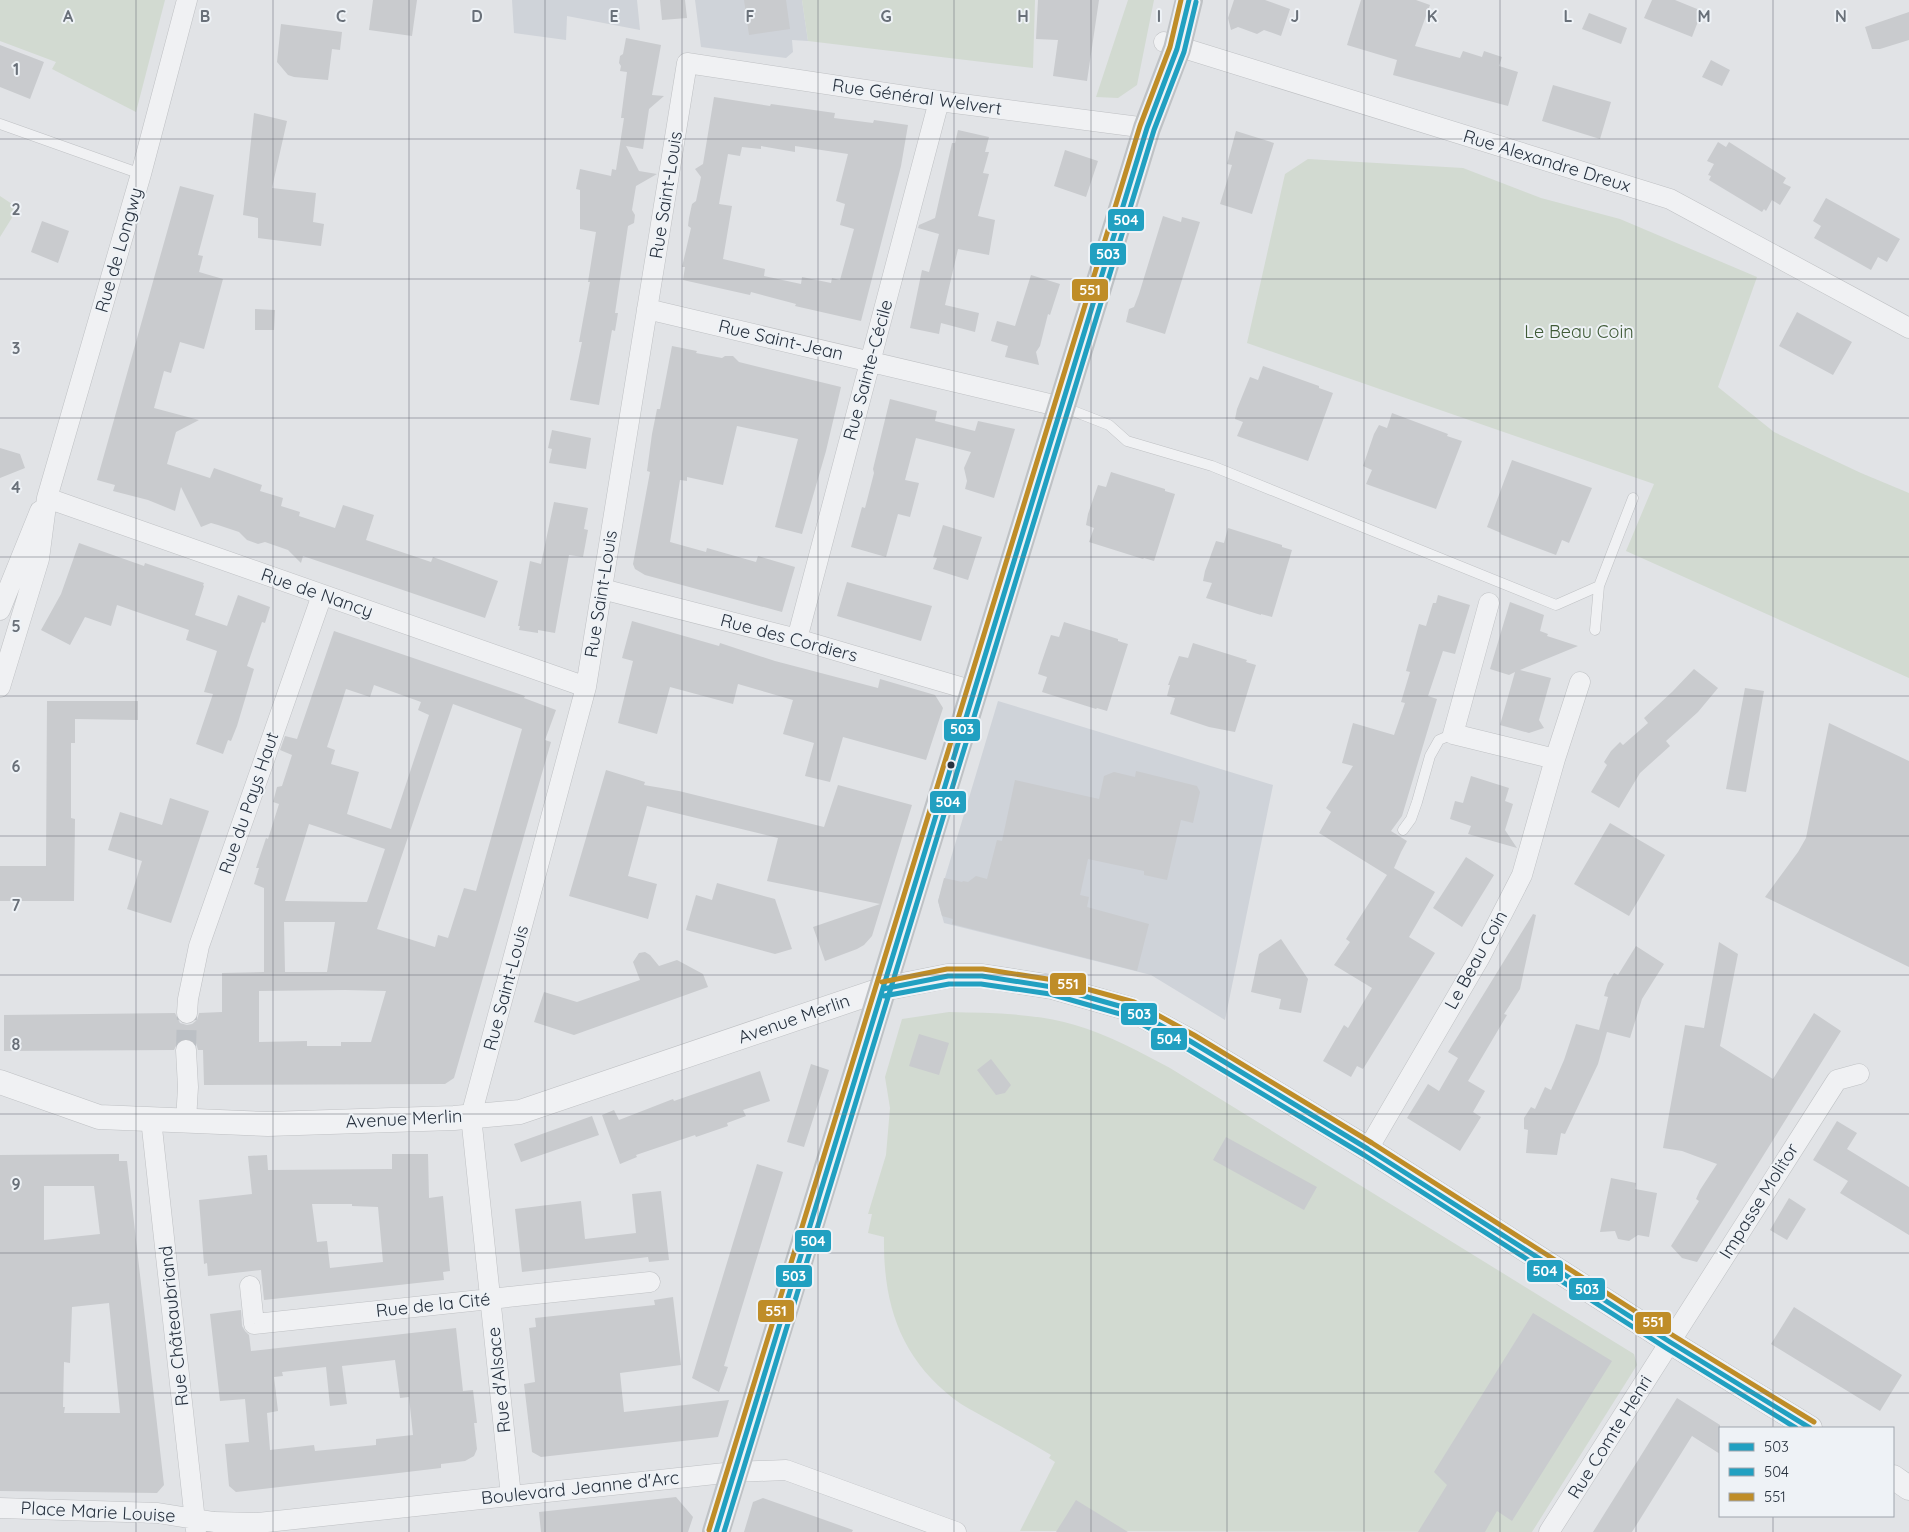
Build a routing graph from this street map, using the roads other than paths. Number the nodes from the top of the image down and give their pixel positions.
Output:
1 (187, 0) edge
2 (1173, 0) edge
3 (1190, 0) edge
4 (1171, 44) junction
5 (687, 63) joint
6 (939, 101) junction
7 (0, 124) edge
8 (1147, 128) junction
9 (141, 174) junction
10 (647, 309) junction
11 (1909, 328) edge
12 (870, 361) junction
13 (1062, 406) junction
14 (47, 498) junction
15 (1633, 498) dead end
16 (1599, 586) junction
17 (602, 589) junction
18 (322, 595) junction
19 (1489, 603) dead end
20 (0, 610) edge
21 (1595, 630) dead end
22 (797, 639) junction
23 (1580, 682) dead end
24 (0, 687) edge
25 (586, 687) junction
26 (974, 691) junction
27 (1453, 734) junction
28 (1556, 760) junction
29 (1403, 830) dead end
30 (883, 989) junction
31 (188, 1013) tunnel mouth
32 (186, 1050) tunnel mouth
33 (1859, 1074) dead end
34 (0, 1082) edge
35 (471, 1116) junction
36 (151, 1119) junction
37 (186, 1121) junction
38 (1368, 1149) junction
39 (650, 1282) dead end
40 (250, 1286) dead end
41 (490, 1299) junction
42 (1670, 1342) junction
43 (1808, 1427) edge
44 (734, 1472) junction
45 (1894, 1478) edge
46 (1909, 1488) edge
47 (511, 1496) junction
48 (0, 1508) edge
49 (196, 1525) edge
50 (716, 1532) edge
51 (956, 1532) edge
52 (1549, 1532) edge

1 - 9 street, Rue de Longwy
2 - 4 main road
3 - 4 main road
4 - 8 main road
4 - 11 street, Rue Alexandre Dreux
5 - 6 street, Rue Général Welvert
5 - 10 street, Rue Saint-Louis
6 - 8 street, Rue Général Welvert
6 - 12 street, Rue Sainte-Cécile
7 - 9 lane
8 - 13 main road
9 - 14 street, Rue de Longwy
10 - 12 street, Rue Saint-Jean
10 - 17 street, Rue Saint-Louis
12 - 13 street, Rue Saint-Jean
12 - 22 street, Rue Sainte-Cécile
13 - 16 lane
13 - 26 main road
14 - 18 street, Rue de Nancy
14 - 20 street, Rue de Longwy
14 - 24 street, Rue de Longwy
15 - 16 lane
16 - 21 lane
17 - 22 street, Rue des Cordiers
17 - 25 street, Rue Saint-Louis
18 - 25 street, Rue de Nancy
18 - 31 street, Rue du Pays Haut
19 - 27 street
22 - 26 street, Rue des Cordiers
23 - 28 street, Le Beau Coin
25 - 35 street, Rue Saint-Louis
26 - 30 main road
27 - 28 street
27 - 29 lane
28 - 38 street, Le Beau Coin
30 - 35 street, Avenue Merlin
30 - 38 street, Avenue Merlin
30 - 44 main road
32 - 37 street
33 - 42 street, Impasse Molitor
34 - 36 street, Avenue Merlin
35 - 37 street, Avenue Merlin
35 - 41 street, Rue d'Alsace
36 - 37 street, Avenue Merlin
36 - 49 street, Rue Châteaubriand
38 - 42 street, Avenue Merlin
39 - 41 street, Rue de la Cité
40 - 41 street, Rue de la Cité
41 - 47 street, Rue d'Alsace
42 - 43 street, Avenue Merlin
42 - 52 street, Rue Comte Henri
44 - 47 street, Boulevard Jeanne d'Arc
44 - 50 main road
44 - 51 street, Boulevard Jeanne d'Arc
45 - 46 street
47 - 49 street, Boulevard Jeanne d'Arc
48 - 49 street, Place Marie Louise

